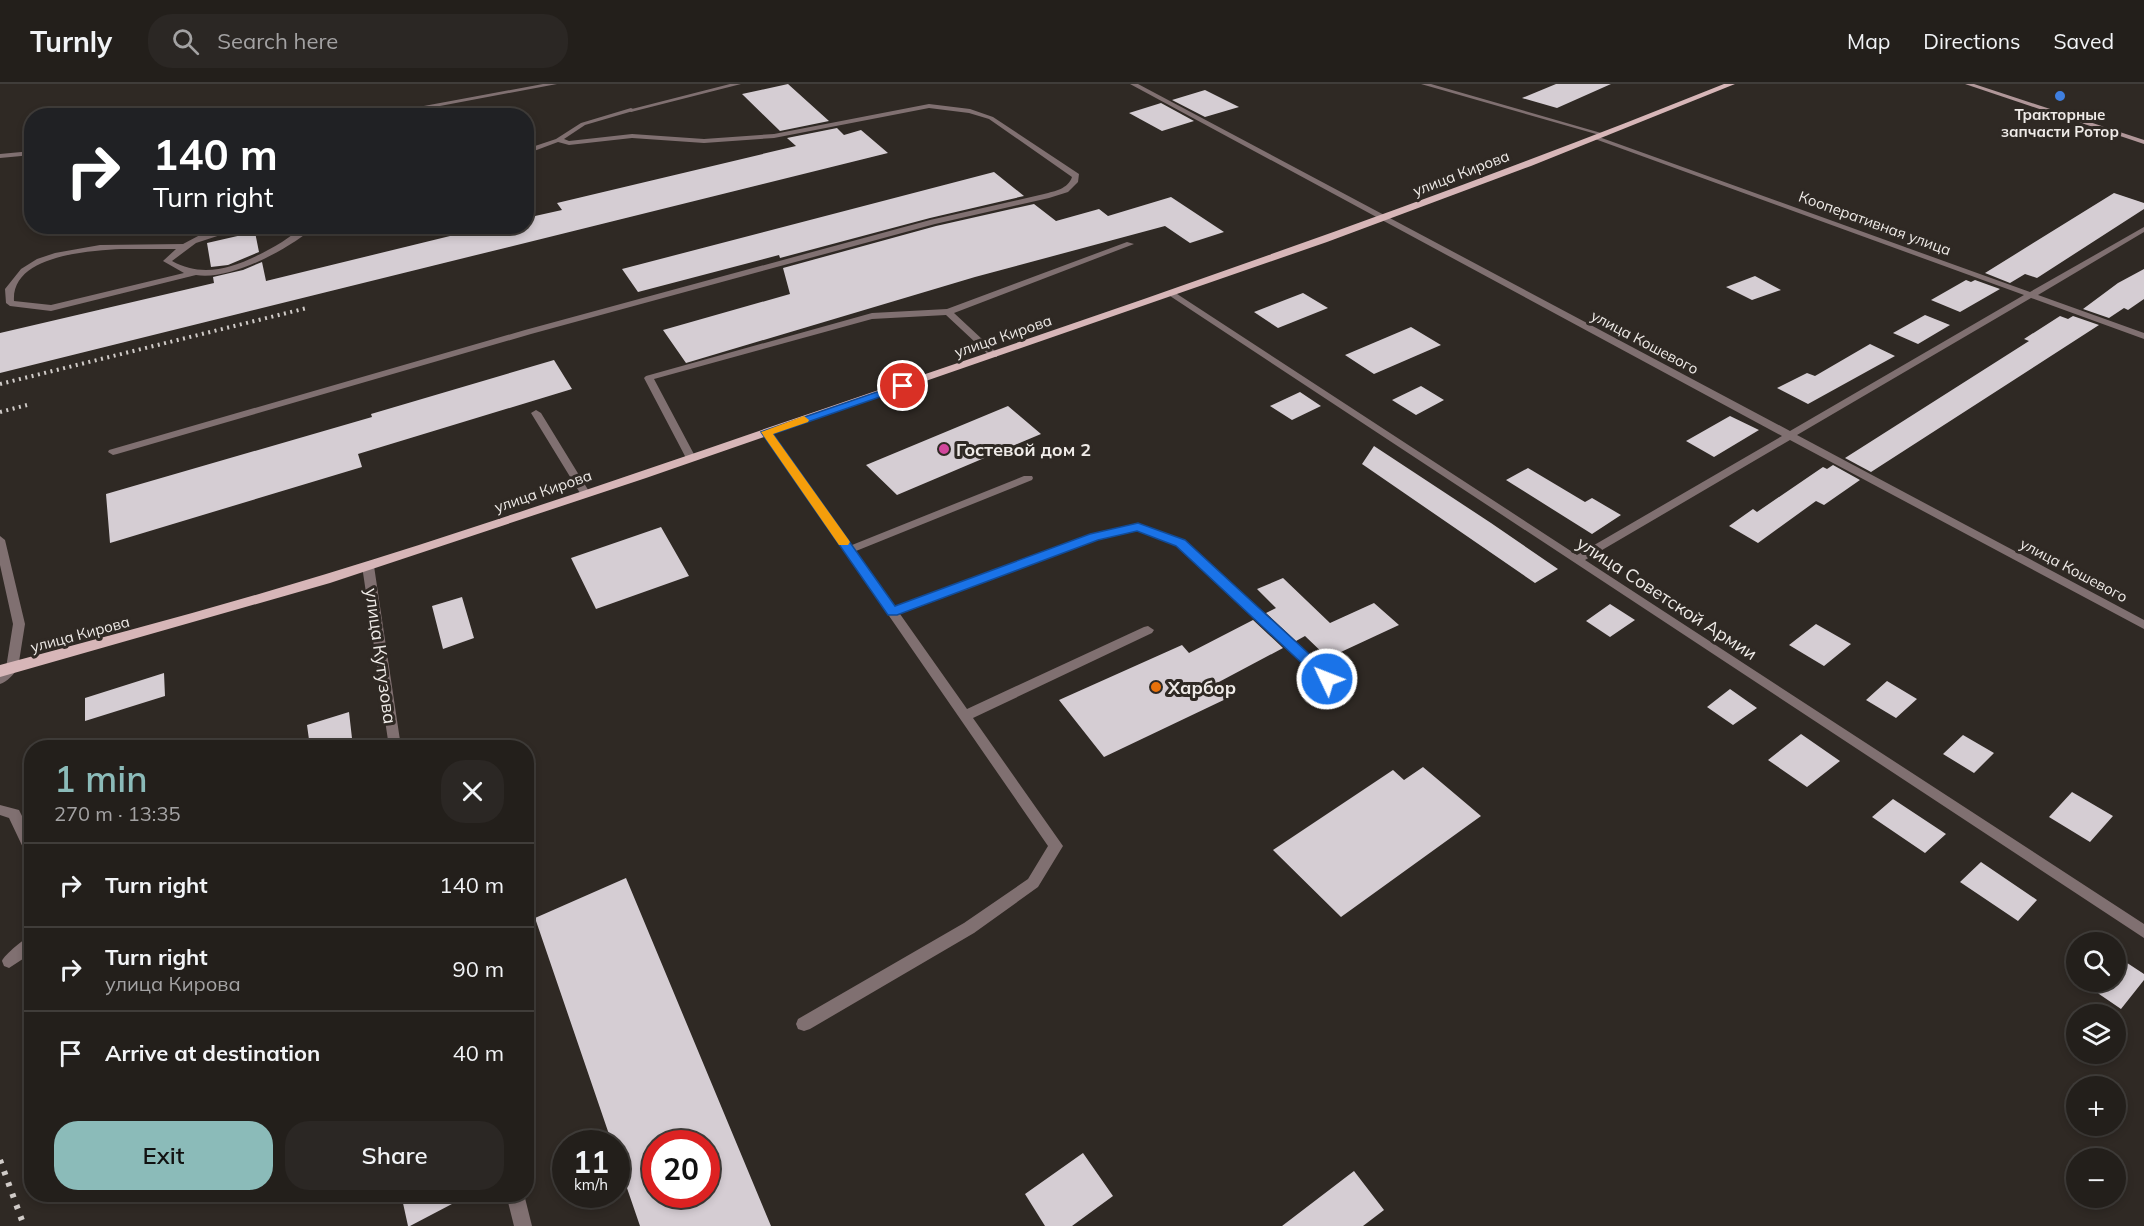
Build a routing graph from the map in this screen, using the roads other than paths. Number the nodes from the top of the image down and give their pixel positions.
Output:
1 (554, 84) edge
2 (738, 84) edge
3 (1133, 84) edge
4 (1424, 84) edge
5 (1731, 84) edge
6 (1968, 84) edge
7 (419, 108) edge
8 (1601, 136) junction
9 (558, 140) junction
10 (2144, 142) edge
11 (534, 149) edge
12 (24, 154) edge
13 (0, 156) edge
14 (1382, 219) junction
15 (2144, 230) edge
16 (208, 234) edge
17 (299, 234) edge
18 (1130, 244) dead end
19 (181, 246) junction
20 (199, 272) junction
21 (1171, 294) junction
22 (2032, 294) junction
23 (948, 312) junction
24 (2144, 336) edge
25 (994, 355) junction
26 (536, 413) dead end
27 (766, 432) junction
28 (1791, 436) junction
29 (113, 452) dead end
30 (691, 458) junction
31 (1028, 478) dead end
32 (585, 494) junction
33 (0, 540) edge
34 (849, 550) junction
35 (1576, 560) junction
36 (368, 566) junction
37 (892, 612) junction
38 (2144, 625) edge
39 (1148, 630) dead end
40 (6, 669) edge
41 (1327, 679) dead end
42 (0, 680) edge
43 (965, 716) junction
44 (393, 740) edge
45 (0, 810) edge
46 (24, 835) edge
47 (2144, 932) edge
48 (24, 950) edge
49 (9, 961) dead end
50 (804, 1024) dead end
51 (517, 1202) edge
52 (523, 1226) edge

1 - 7 street
2 - 9 street
3 - 14 street, улица Кошевого
4 - 8 street, Кооперативная улица
5 - 8 main road, улица Кирова
6 - 10 main road
8 - 14 main road, улица Кирова
8 - 22 street, Кооперативная улица
9 - 11 street
9 - 29 street
12 - 13 street
14 - 21 main road, улица Кирова
14 - 28 street, улица Кошевого
15 - 22 street
16 - 19 street
17 - 20 street
18 - 23 street
19 - 20 street
19 - 20 street
21 - 25 main road, улица Кирова
21 - 35 street, улица Советской Армии
22 - 24 street, Кооперативная улица
22 - 28 street
23 - 25 street
23 - 30 street
25 - 27 main road, улица Кирова
26 - 32 street
27 - 30 main road, улица Кирова
27 - 34 street
28 - 35 street
28 - 38 street, улица Кошевого
30 - 32 main road, улица Кирова
31 - 34 street
32 - 36 main road, улица Кирова
33 - 40 street
34 - 37 street
35 - 47 street, улица Советской Армии
36 - 40 main road, улица Кирова
36 - 44 street, улица Кутузова
37 - 41 street
37 - 43 street
39 - 43 street
40 - 42 street
43 - 50 street
45 - 46 street
48 - 49 street
51 - 52 street

